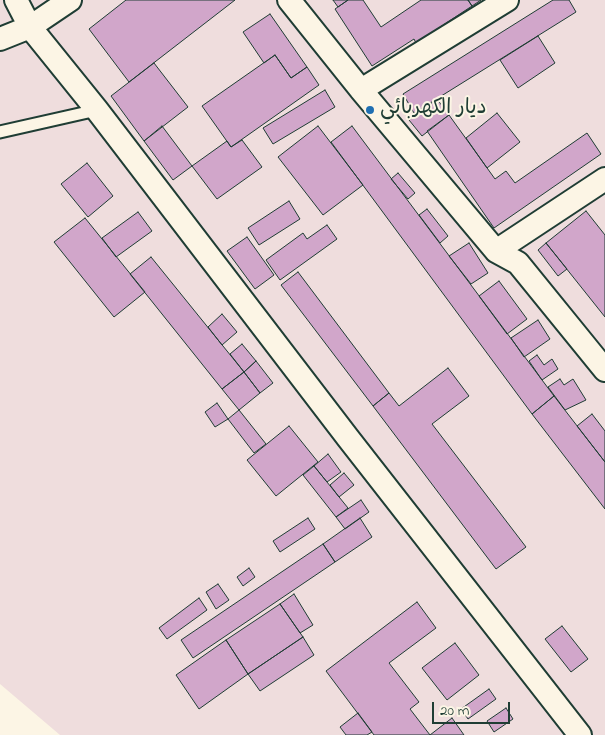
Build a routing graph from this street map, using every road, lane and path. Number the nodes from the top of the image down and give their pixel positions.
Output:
1 (16, 0) edge
2 (70, 0) edge
3 (289, 0) edge
4 (507, 0) edge
5 (30, 27) junction
6 (0, 38) edge
7 (361, 90) junction
8 (97, 110) junction
9 (0, 132) edge
10 (601, 189) edge
11 (496, 251) junction
12 (605, 370) edge
13 (580, 735) edge

1 - 5 street
2 - 5 street
3 - 7 street
4 - 7 street
5 - 6 street
5 - 8 street
7 - 11 street
8 - 9 lane
8 - 13 street
10 - 11 street
11 - 12 street

